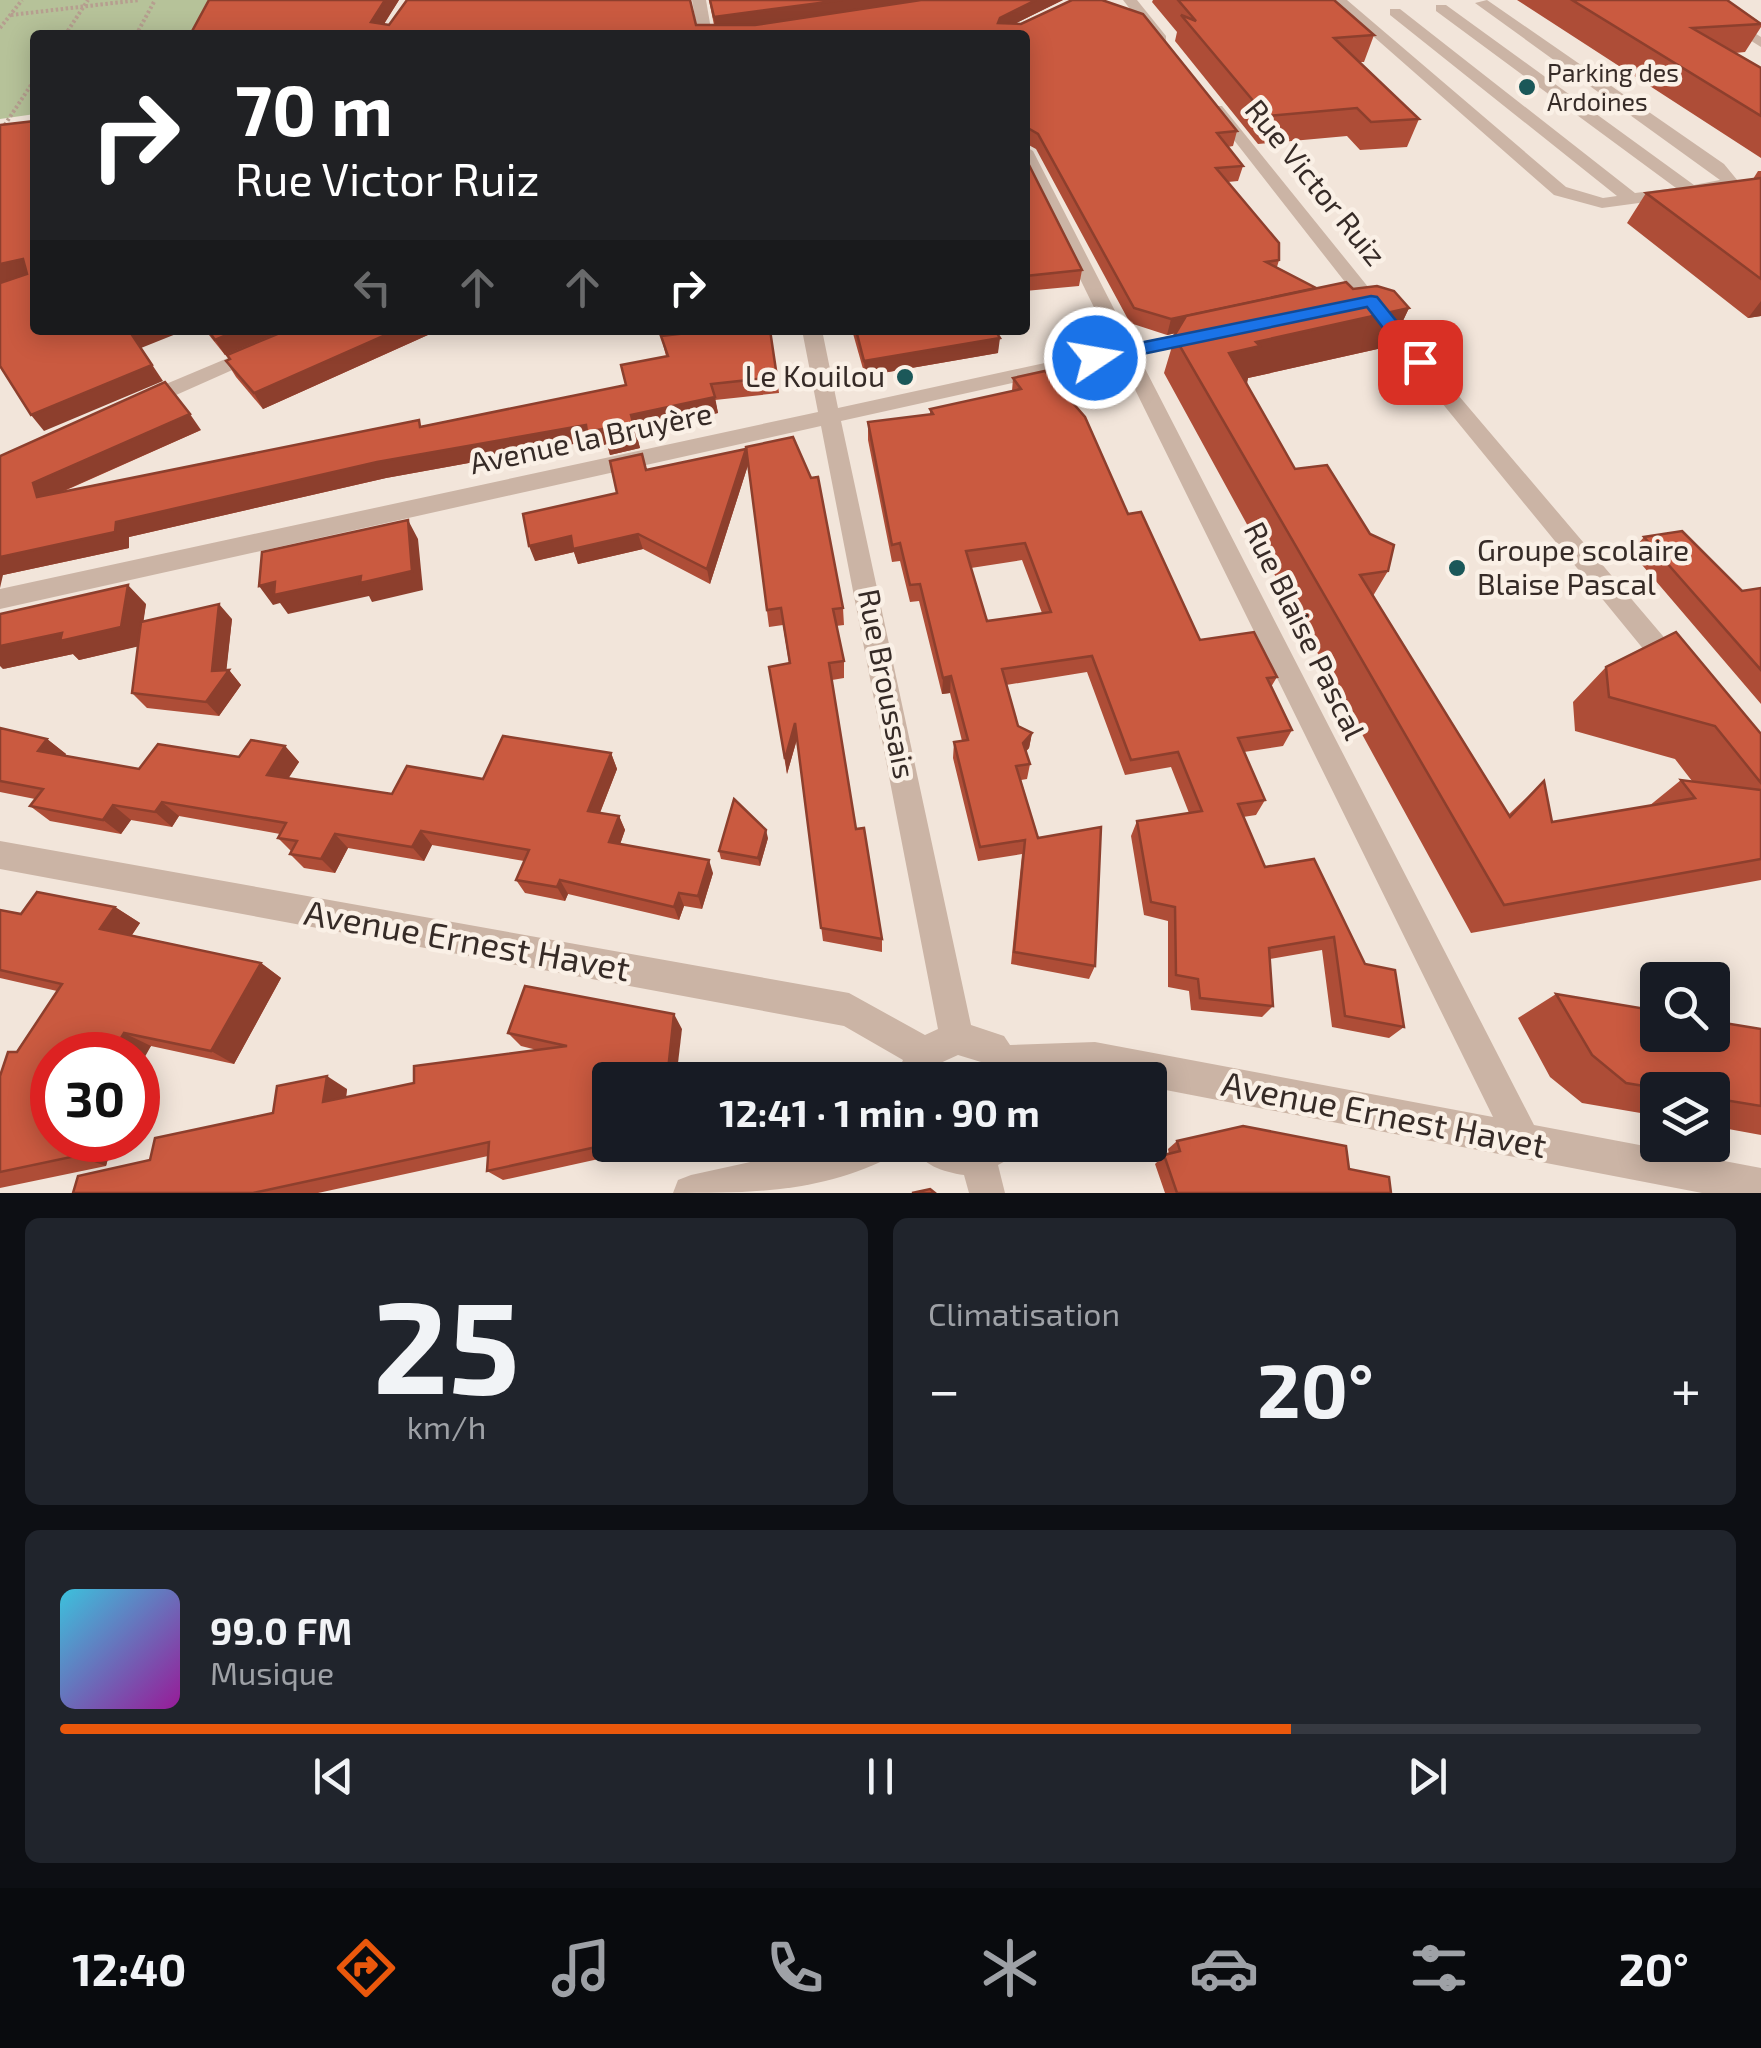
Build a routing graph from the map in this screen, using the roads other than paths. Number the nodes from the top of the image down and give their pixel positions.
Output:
1 (699, 0) edge
2 (1130, 0) edge
3 (1339, 0) edge
4 (1693, 0) edge
5 (1481, 2) edge
6 (1441, 8) junction
7 (1395, 12) junction
8 (1358, 15) junction
9 (705, 30) edge
10 (1761, 43) edge
11 (1177, 59) edge
12 (1601, 86) junction
13 (1201, 89) edge
14 (1557, 91) junction
15 (1503, 98) junction
16 (1459, 102) junction
17 (1030, 161) edge
18 (1692, 191) junction
19 (1631, 199) junction
20 (1224, 331) edge
21 (300, 335) edge
22 (813, 335) edge
23 (1128, 350) junction
24 (128, 408) edge
25 (833, 418) junction
26 (0, 599) edge
27 (1685, 681) edge
28 (0, 856) edge
29 (957, 1038) junction
30 (911, 1062) edge
31 (921, 1062) edge
32 (1000, 1062) edge
33 (1068, 1062) edge
34 (1115, 1062) edge
35 (1167, 1072) edge
36 (1523, 1140) junction
37 (832, 1162) edge
38 (988, 1162) edge
39 (1761, 1186) edge
40 (692, 1193) edge
41 (987, 1193) edge

1 - 9 street
2 - 11 street
3 - 8 street
4 - 10 street
5 - 6 street
5 - 12 street
6 - 7 street
6 - 14 street
7 - 8 street
7 - 15 street
8 - 16 street
12 - 14 street
12 - 18 street
13 - 27 street, Rue Victor Ruiz
14 - 15 street
14 - 18 street
15 - 16 street
15 - 19 street
16 - 19 street
17 - 23 street, Rue Blaise Pascal
18 - 19 street
20 - 23 street, Avenue la Bruyère
21 - 24 street
22 - 25 street, Rue Broussais
23 - 25 street, Avenue la Bruyère
23 - 36 street, Rue Blaise Pascal
25 - 26 street, Avenue la Bruyère
25 - 29 street, Rue Broussais
28 - 30 street, Avenue Ernest Havet
29 - 31 street
29 - 32 street
33 - 34 street, Avenue Ernest Havet
35 - 36 street, Avenue Ernest Havet
36 - 39 street, Avenue Ernest Havet
37 - 40 street
38 - 41 street

